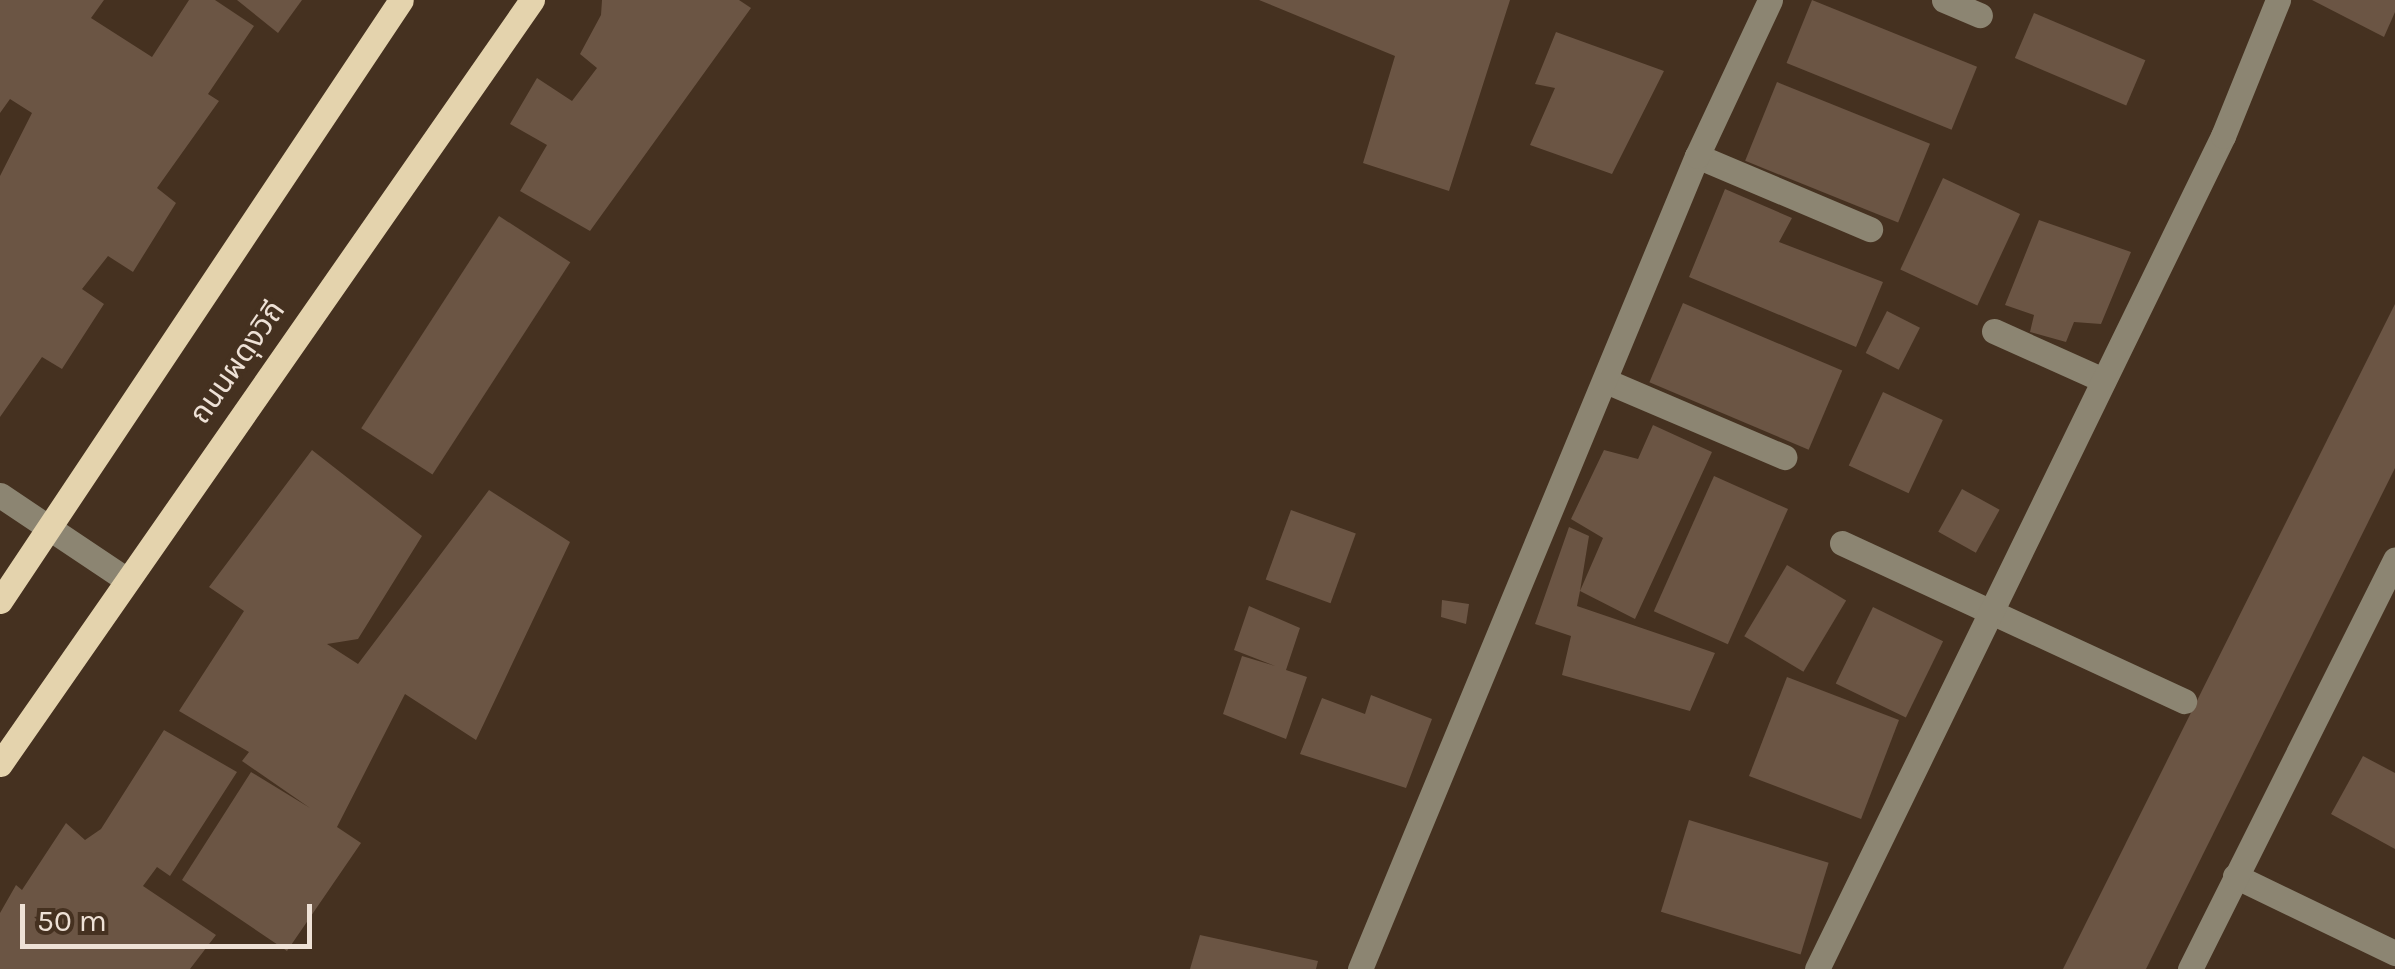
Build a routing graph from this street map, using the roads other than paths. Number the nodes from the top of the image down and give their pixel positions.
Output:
1 (401, 0) edge
2 (532, 0) edge
3 (1770, 0) edge
4 (1944, 0) edge
5 (2278, 0) edge
6 (1980, 15) dead end
7 (1697, 156) junction
8 (1870, 229) dead end
9 (1994, 332) dead end
10 (1606, 380) junction
11 (2103, 380) junction
12 (1784, 457) dead end
13 (0, 495) edge
14 (48, 529) junction
15 (1842, 544) dead end
16 (2395, 559) edge
17 (124, 578) junction
18 (0, 601) edge
19 (1992, 610) junction
20 (2184, 700) dead end
21 (0, 764) edge
22 (2235, 876) junction
23 (2395, 953) edge
24 (1360, 969) edge
25 (1817, 969) edge
26 (2190, 969) edge

1 - 14 main road
2 - 17 main road, ถนนผดุงวิถี
3 - 7 street
4 - 6 street
5 - 11 street
7 - 8 street
7 - 10 street
9 - 11 street
10 - 12 street
10 - 24 street
11 - 19 street
13 - 14 street
14 - 17 street
14 - 18 main road
15 - 19 street
16 - 22 street
17 - 21 main road, ถนนผดุงวิถี
19 - 20 street
19 - 25 street
22 - 23 street
22 - 26 street

